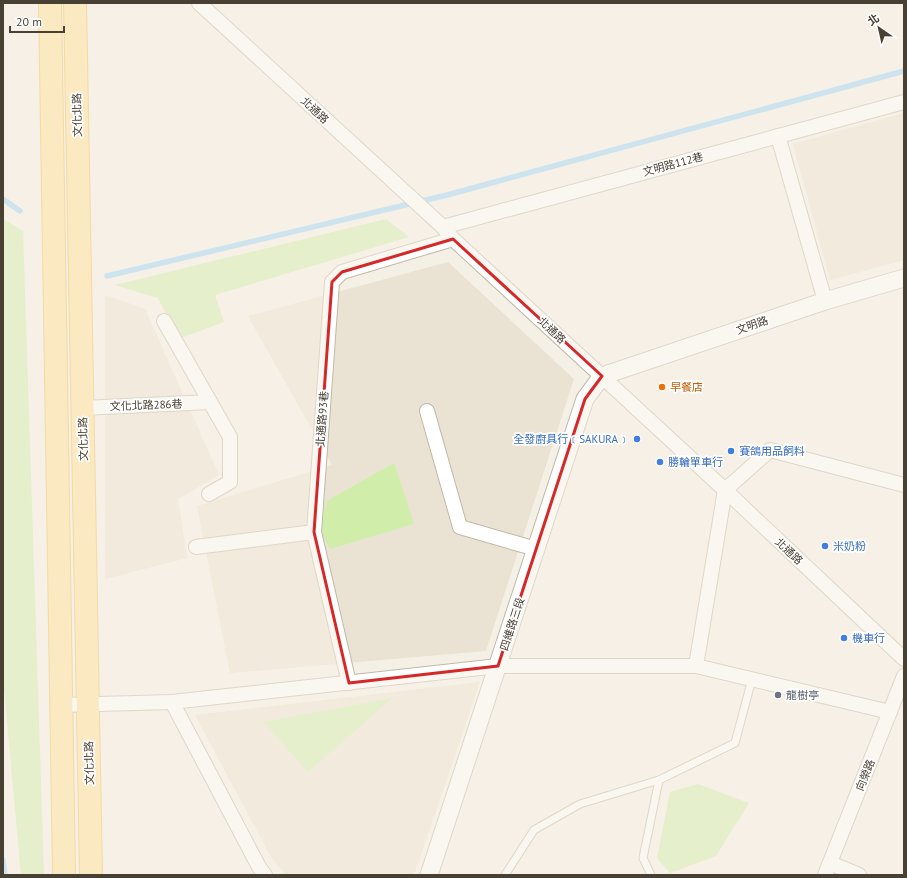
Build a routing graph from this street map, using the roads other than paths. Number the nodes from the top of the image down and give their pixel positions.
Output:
1 (50, 3) edge
2 (75, 3) edge
3 (199, 3) edge
4 (904, 102) edge
5 (778, 136) junction
6 (443, 227) junction
7 (453, 238) junction
8 (904, 278) edge
9 (825, 301) junction
10 (164, 321) dead end
11 (602, 376) junction
12 (210, 402) junction
13 (82, 408) junction
14 (427, 411) dead end
15 (904, 485) edge
16 (725, 490) junction
17 (210, 494) dead end
18 (314, 532) junction
19 (196, 547) dead end
20 (536, 548) junction
21 (904, 659) edge
22 (498, 666) junction
23 (696, 666) junction
24 (904, 676) edge
25 (752, 679) junction
26 (349, 683) junction
27 (172, 702) junction
28 (88, 704) junction
29 (62, 705) junction
30 (890, 712) junction
31 (659, 780) junction
32 (828, 869) edge
33 (64, 875) edge
34 (91, 875) edge
35 (265, 875) edge
36 (429, 875) edge
37 (505, 875) edge
38 (651, 875) edge
39 (859, 875) edge

1 - 29 main road
2 - 13 main road, 文化北路
3 - 6 street, 北通路
4 - 5 street, 文明路112巷
5 - 6 street, 文明路112巷
5 - 9 street
6 - 7 street, 北通路
7 - 11 street, 北通路
7 - 18 street, 北通路93巷
8 - 9 street, 文明路
9 - 11 street, 文明路
10 - 12 street
11 - 16 street, 北通路
11 - 20 street, 四維路三段
12 - 13 street, 文化北路286巷
12 - 17 street
13 - 28 main road, 文化北路
14 - 20 street
15 - 16 street
16 - 21 street, 北通路
16 - 23 street
18 - 19 street
18 - 26 street, 北通路93巷
20 - 22 street, 四維路三段
22 - 23 street
22 - 26 street
22 - 36 street, 四維路三段
23 - 25 street
24 - 30 street, 向榮路
25 - 30 street
25 - 31 lane
26 - 27 street
27 - 28 street
27 - 35 street
28 - 29 street
28 - 34 main road, 文化北路
29 - 33 main road
30 - 32 street, 向榮路
31 - 37 lane
31 - 38 lane
32 - 39 street

